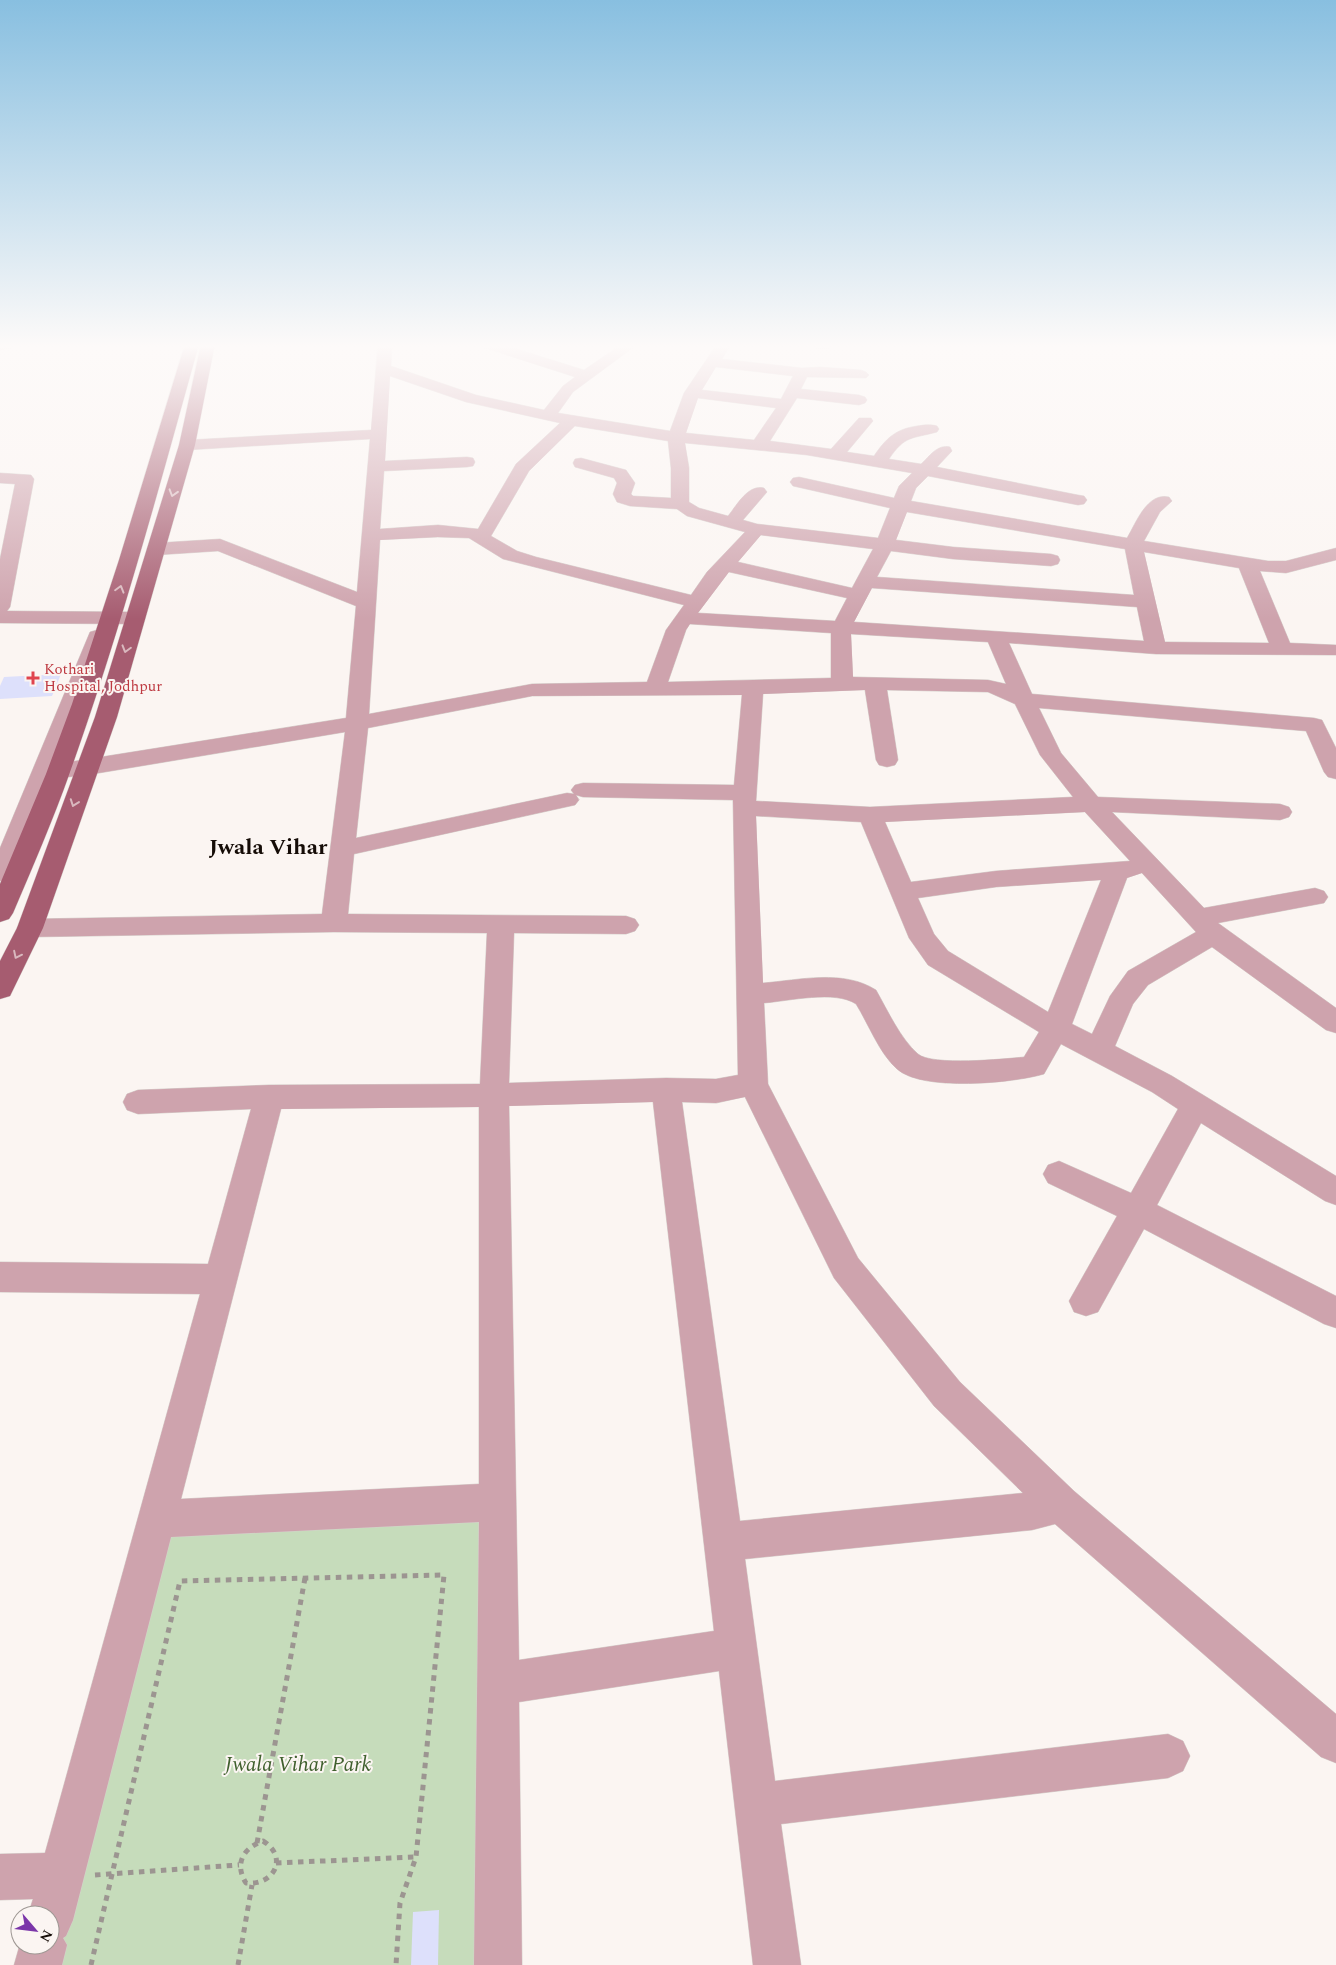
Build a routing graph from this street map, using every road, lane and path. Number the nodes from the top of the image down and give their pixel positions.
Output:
1 (164, 436) edge
2 (189, 436) edge
3 (349, 436) edge
4 (379, 436) edge
5 (551, 436) edge
6 (668, 436) edge
7 (765, 436) edge
8 (852, 436) edge
9 (900, 436) edge
10 (676, 437) junction
11 (187, 445) junction
12 (759, 445) junction
13 (944, 451) dead end
14 (835, 455) junction
15 (468, 462) dead end
16 (879, 462) junction
17 (582, 463) dead end
18 (376, 466) junction
19 (925, 470) junction
20 (0, 478) edge
21 (799, 482) dead end
22 (758, 492) dead end
23 (1078, 500) dead end
24 (1163, 501) dead end
25 (681, 504) junction
26 (900, 505) junction
27 (732, 522) junction
28 (756, 528) junction
29 (471, 532) junction
30 (371, 535) junction
31 (885, 544) junction
32 (1133, 546) junction
33 (156, 549) junction
34 (1336, 554) edge
35 (1051, 560) dead end
36 (1246, 563) junction
37 (725, 565) junction
38 (862, 588) junction
39 (1146, 602) junction
40 (366, 603) junction
41 (0, 607) edge
42 (690, 610) junction
43 (0, 617) edge
44 (108, 618) junction
45 (135, 618) junction
46 (841, 628) junction
47 (996, 636) junction
48 (1156, 648) junction
49 (1282, 650) junction
50 (1333, 650) dead end
51 (875, 683) junction
52 (842, 684) junction
53 (753, 688) junction
54 (655, 689) junction
55 (1024, 700) junction
56 (357, 723) junction
57 (1325, 726) edge
58 (887, 760) dead end
59 (87, 768) junction
60 (59, 771) junction
61 (1336, 772) edge
62 (744, 801) junction
63 (1091, 804) junction
64 (1280, 812) dead end
65 (870, 815) junction
66 (342, 849) junction
67 (9, 860) edge
68 (1151, 868) junction
69 (1117, 870) junction
70 (903, 892) junction
71 (1315, 897) dead end
72 (0, 913) edge
73 (334, 923) junction
74 (501, 924) junction
75 (626, 924) dead end
76 (1206, 926) junction
77 (30, 928) junction
78 (0, 989) edge
79 (750, 994) junction
80 (1336, 1023) edge
81 (1056, 1028) junction
82 (1099, 1051) junction
83 (734, 1088) junction
84 (666, 1090) junction
85 (494, 1095) junction
86 (268, 1097) junction
87 (138, 1102) dead end
88 (1194, 1105) junction
89 (1058, 1174) dead end
90 (1336, 1192) edge
91 (1136, 1210) junction
92 (0, 1277) edge
93 (220, 1279) junction
94 (1086, 1301) dead end
95 (1336, 1313) edge
96 (498, 1502) junction
97 (1049, 1507) junction
98 (156, 1519) junction
99 (723, 1542) junction
100 (305, 1578) junction
101 (737, 1648) junction
102 (497, 1684) junction
103 (1336, 1742) edge
104 (1168, 1756) dead end
105 (757, 1805) junction
106 (257, 1842) junction
107 (416, 1857) junction
108 (276, 1863) junction
109 (239, 1865) junction
110 (112, 1874) junction
111 (81, 1875) junction
112 (0, 1877) edge
113 (252, 1885) junction
114 (60, 1905) edge
115 (91, 1965) edge
116 (238, 1965) edge
117 (396, 1965) edge
118 (498, 1965) edge
119 (777, 1965) edge

44 -> 1 main road
2 - 11 main road
3 - 11 street
4 - 18 street
5 - 29 street
6 - 10 street
7 - 12 street
8 - 14 street
9 - 16 street
10 - 12 street
10 - 25 street
11 -> 33 main road
12 - 14 street
13 - 19 street
14 - 16 street
15 - 18 street
16 - 19 street
17 - 25 street
18 - 30 street
19 - 23 street
19 - 26 street
20 - 41 street
21 - 26 street
22 - 27 street
24 - 32 street
25 - 27 street
26 - 31 street
26 - 32 street
27 - 28 street
28 - 31 street
28 - 37 street
29 - 30 street
29 - 42 street
30 - 40 street
31 - 35 street
31 - 38 street
32 - 36 street
32 - 39 street
33 - 40 street
33 - 45 main road
34 - 36 street
36 - 49 street
37 - 38 street
37 - 42 street
38 - 39 street
38 - 46 street
39 - 48 street
40 - 56 street
42 - 46 street
42 - 54 street
43 - 44 street
44 - 45 street
44 - 60 main road
44 - 67 street
45 -> 59 main road
46 - 47 street
46 - 52 street
47 - 48 street
47 - 55 street
48 - 49 street
49 - 50 street
51 - 52 street
51 - 55 street
51 - 58 street
52 - 53 street
53 - 54 street
53 - 62 street
54 - 56 street
55 - 57 street
55 - 63 street
56 - 59 street
56 - 66 street
57 - 61 street
59 - 60 street
59 -> 77 main road
60 - 67 main road
62 - 65 street
62 - 66 street
62 - 79 street
63 - 64 street
63 - 65 street
63 - 68 street
65 - 70 street
66 - 73 street
67 - 72 main road
68 - 69 street
68 - 76 street
69 - 70 street
69 - 81 street
70 - 81 street
71 - 76 street
73 - 74 street
73 - 77 street
74 - 75 street
74 - 85 street
76 - 80 street
76 - 82 street
77 -> 78 main road
79 - 81 street
79 - 83 street
81 - 82 street
82 - 88 street
83 - 84 street
83 - 97 street
84 - 85 street
84 - 99 street
85 - 86 street
85 - 96 street
86 - 87 street
86 - 93 street
88 - 90 street
88 - 91 street
89 - 91 street
91 - 94 street
91 - 95 street
92 - 93 street
93 - 98 street
96 - 98 street
96 - 102 street
97 - 99 street
97 - 103 street
98 - 111 street
99 - 101 street
100 - 106 path
100 - 107 path
100 - 110 path
101 - 102 street
101 - 105 street
102 - 118 street
104 - 105 street
105 - 119 street
106 - 108 path
106 - 109 path
107 - 108 path
107 - 117 path
108 - 113 path
109 - 110 path
109 - 113 path
110 - 111 path
110 - 115 path
111 - 112 street
111 - 114 street
113 - 116 path

